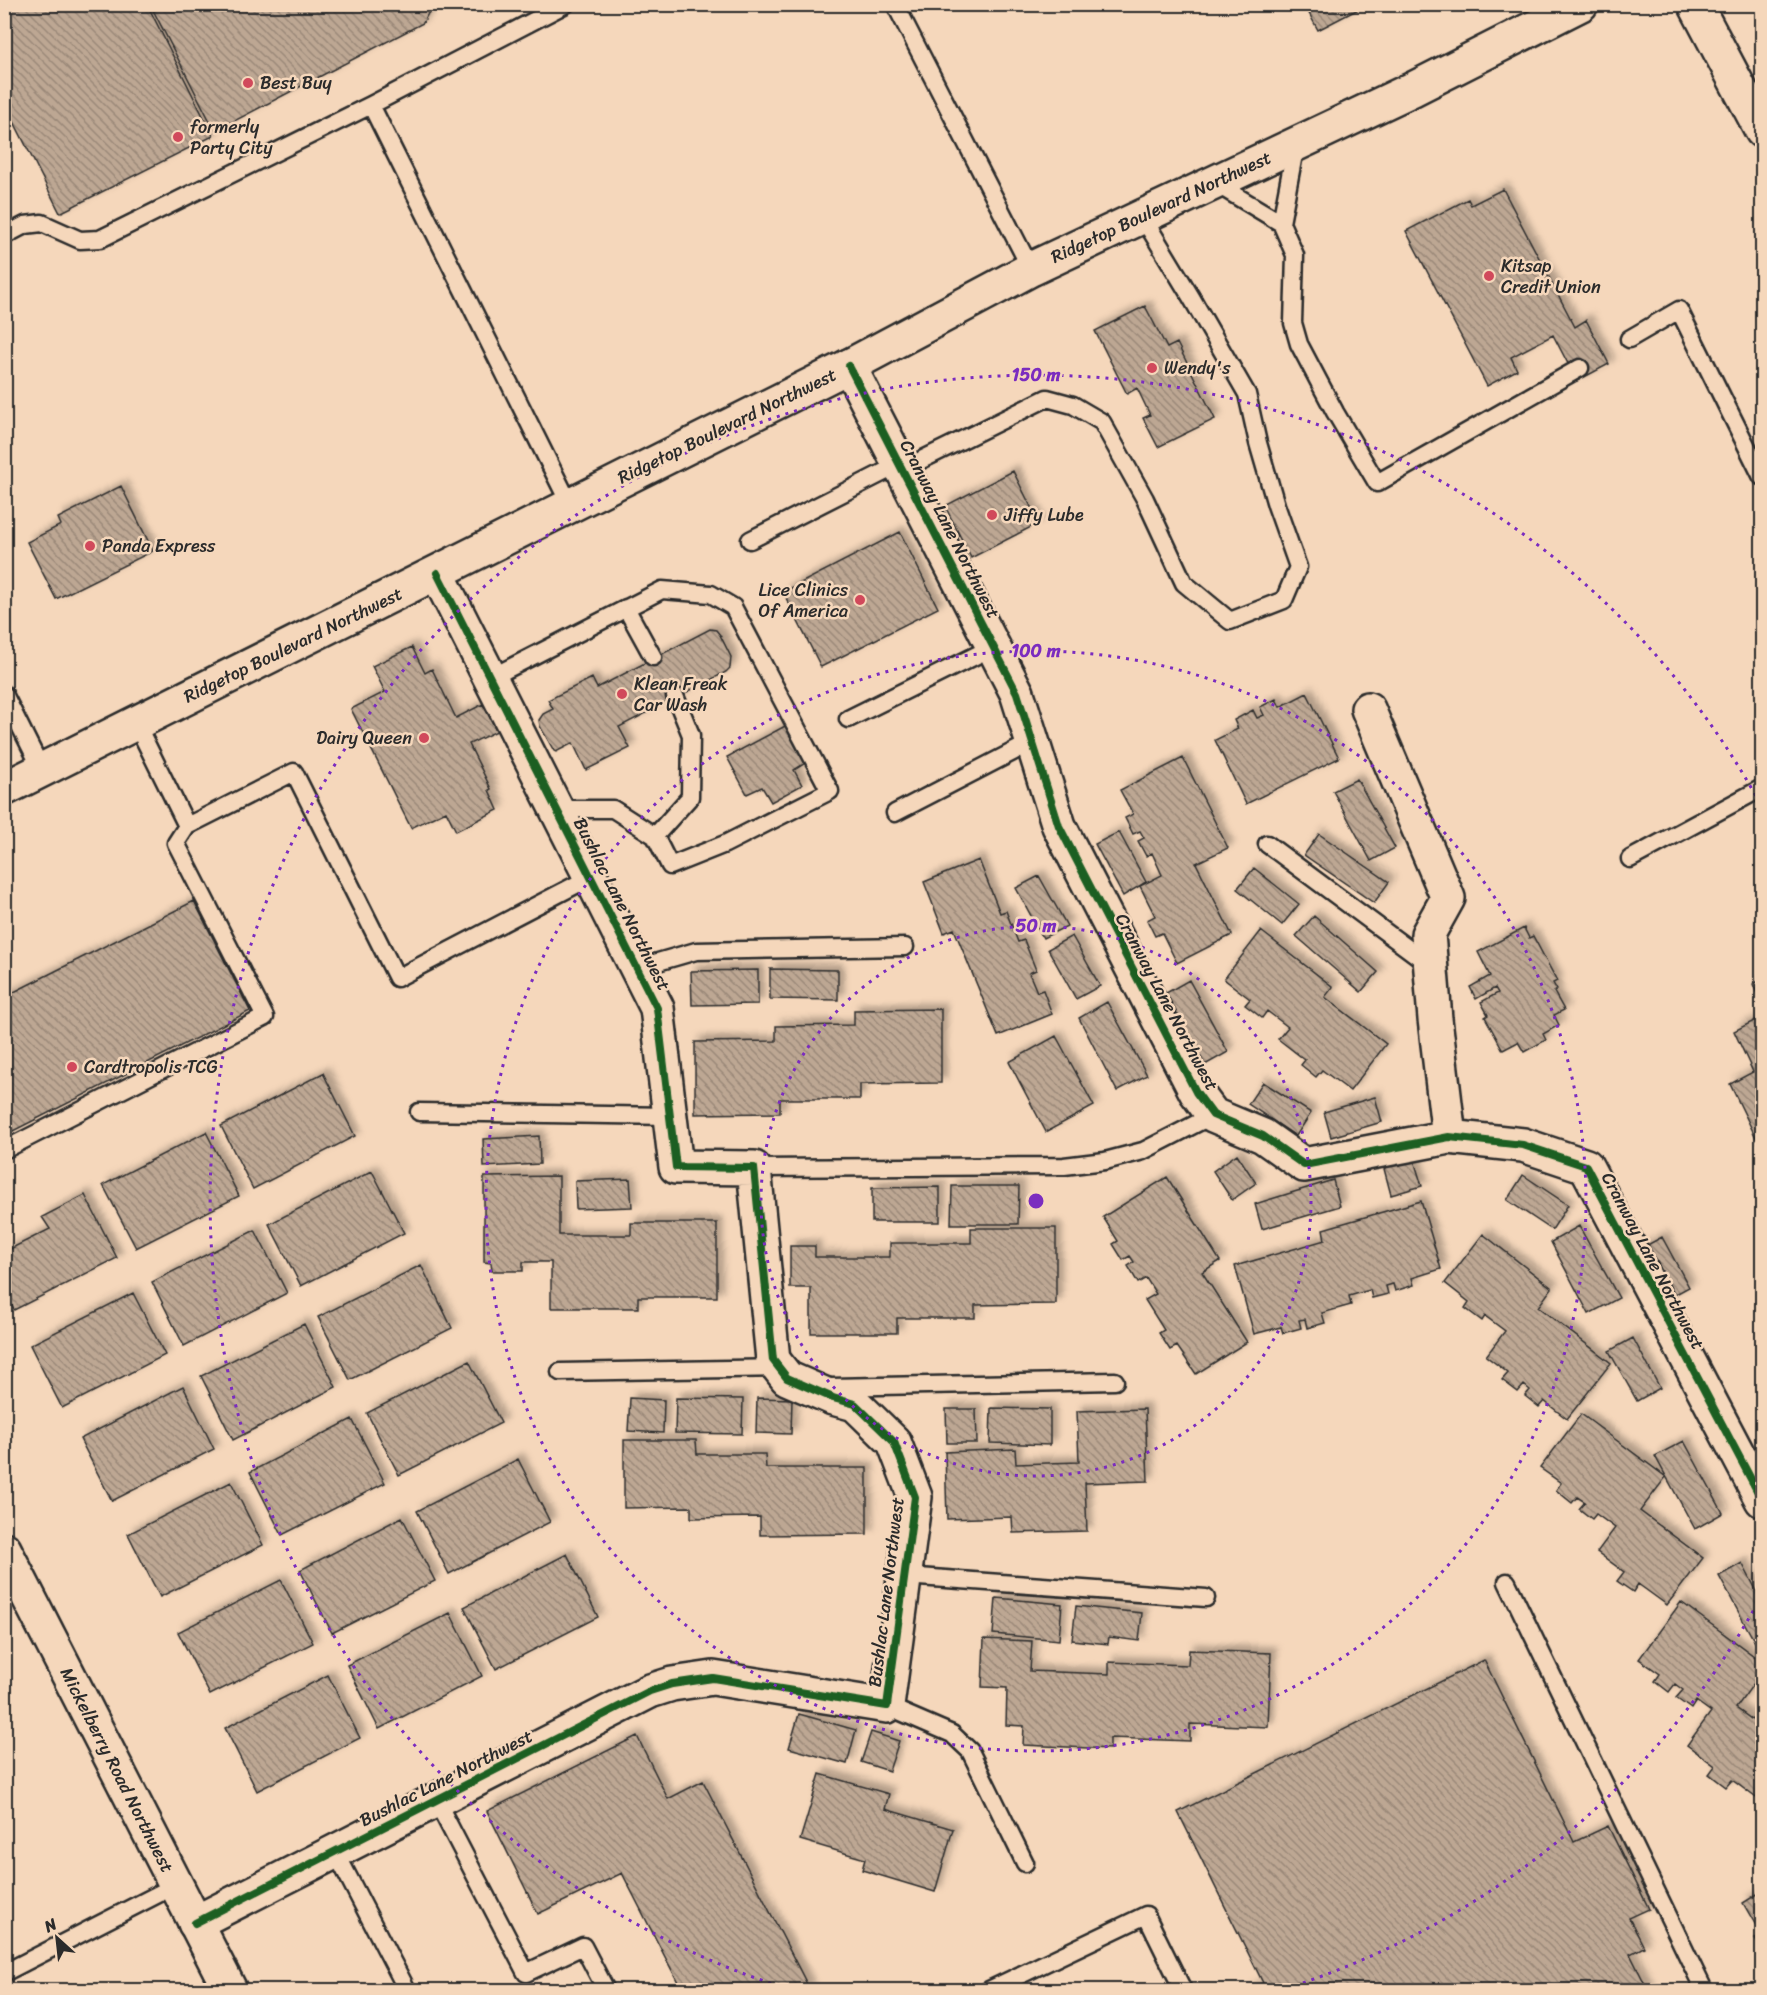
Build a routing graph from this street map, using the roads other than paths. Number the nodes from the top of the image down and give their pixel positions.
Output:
1 (566, 4) edge
2 (895, 4) edge
3 (1581, 4) edge
4 (1695, 4) edge
5 (371, 105) junction
6 (1762, 131) edge
7 (1296, 144) junction
8 (1214, 182) junction
9 (1142, 216) junction
10 (1281, 223) junction
11 (4, 236) edge
12 (1031, 268) junction
13 (1629, 339) dead end
14 (849, 366) junction
15 (1580, 368) dead end
16 (902, 466) junction
17 (1762, 477) edge
18 (570, 505) junction
19 (750, 540) dead end
20 (437, 573) junction
21 (626, 608) junction
22 (993, 646) junction
23 (653, 657) dead end
24 (490, 678) junction
25 (4, 694) edge
26 (675, 696) dead end
27 (1368, 709) dead end
28 (848, 719) dead end
29 (136, 723) junction
30 (1032, 742) junction
31 (42, 770) junction
32 (1762, 788) edge
33 (4, 789) edge
34 (557, 809) junction
35 (895, 813) dead end
36 (187, 826) junction
37 (655, 836) junction
38 (1267, 844) dead end
39 (1630, 859) dead end
40 (591, 877) junction
41 (905, 947) dead end
42 (1431, 966) junction
43 (637, 968) junction
44 (419, 1112) dead end
45 (1212, 1115) junction
46 (670, 1116) junction
47 (1449, 1137) junction
48 (4, 1149) edge
49 (754, 1168) junction
50 (779, 1368) junction
51 (560, 1372) dead end
52 (1115, 1381) dead end
53 (808, 1387) junction
54 (1762, 1500) edge
55 (4, 1549) edge
56 (904, 1576) junction
57 (1507, 1582) dead end
58 (12, 1583) edge
59 (1206, 1598) dead end
60 (887, 1706) junction
61 (436, 1800) junction
62 (335, 1851) junction
63 (1025, 1863) dead end
64 (176, 1885) junction
65 (195, 1923) junction
66 (4, 1973) edge
67 (230, 1990) edge
68 (407, 1990) edge
69 (606, 1990) edge
70 (989, 1990) edge
71 (1182, 1990) edge
72 (1704, 1990) edge

1 - 5 lane
2 - 12 lane
3 - 7 street, Ridgetop Boulevard Northwest
4 - 6 street
5 - 11 lane
5 - 18 lane
7 - 8 street, Ridgetop Boulevard Northwest
7 - 10 lane
8 - 9 street, Ridgetop Boulevard Northwest
8 - 10 lane
9 - 12 street, Ridgetop Boulevard Northwest
9 - 16 lane
10 - 15 lane
12 - 14 street, Ridgetop Boulevard Northwest
13 - 17 lane
14 - 16 street, Cranway Lane Northwest
14 - 18 street, Ridgetop Boulevard Northwest
16 - 19 lane
16 - 22 street, Cranway Lane Northwest
18 - 20 street, Ridgetop Boulevard Northwest
20 - 24 street, Bushlac Lane Northwest
20 - 29 street, Ridgetop Boulevard Northwest
21 - 23 lane
21 - 24 lane
21 - 37 lane
22 - 28 lane
22 - 30 street, Cranway Lane Northwest
24 - 34 street, Bushlac Lane Northwest
25 - 31 lane
26 - 37 lane
27 - 42 street
29 - 31 street, Ridgetop Boulevard Northwest
29 - 36 lane
30 - 35 lane
30 - 45 street, Cranway Lane Northwest
31 - 33 street, Ridgetop Boulevard Northwest
32 - 39 lane
34 - 37 lane
34 - 40 street, Bushlac Lane Northwest
36 - 40 lane
36 - 48 lane
38 - 42 lane
40 - 43 street, Bushlac Lane Northwest
41 - 43 lane
42 - 47 street
43 - 46 street, Bushlac Lane Northwest
44 - 46 lane
45 - 47 street, Cranway Lane Northwest
45 - 49 lane
46 - 49 street, Bushlac Lane Northwest
47 - 54 street, Cranway Lane Northwest
49 - 50 street
50 - 51 lane
50 - 53 street, Bushlac Lane Northwest
52 - 53 lane
53 - 56 street, Bushlac Lane Northwest
55 - 58 street, Mickelberry Road Northwest
56 - 59 lane
56 - 60 street, Bushlac Lane Northwest
57 - 72 lane
58 - 64 street, Mickelberry Road Northwest
60 - 61 street, Bushlac Lane Northwest
60 - 63 lane
61 - 62 street, Bushlac Lane Northwest
61 - 69 lane
62 - 65 street, Bushlac Lane Northwest
62 - 68 lane
64 - 65 street, Mickelberry Road Northwest
64 - 66 lane
65 - 67 street, Mickelberry Road Northwest
70 - 71 lane

